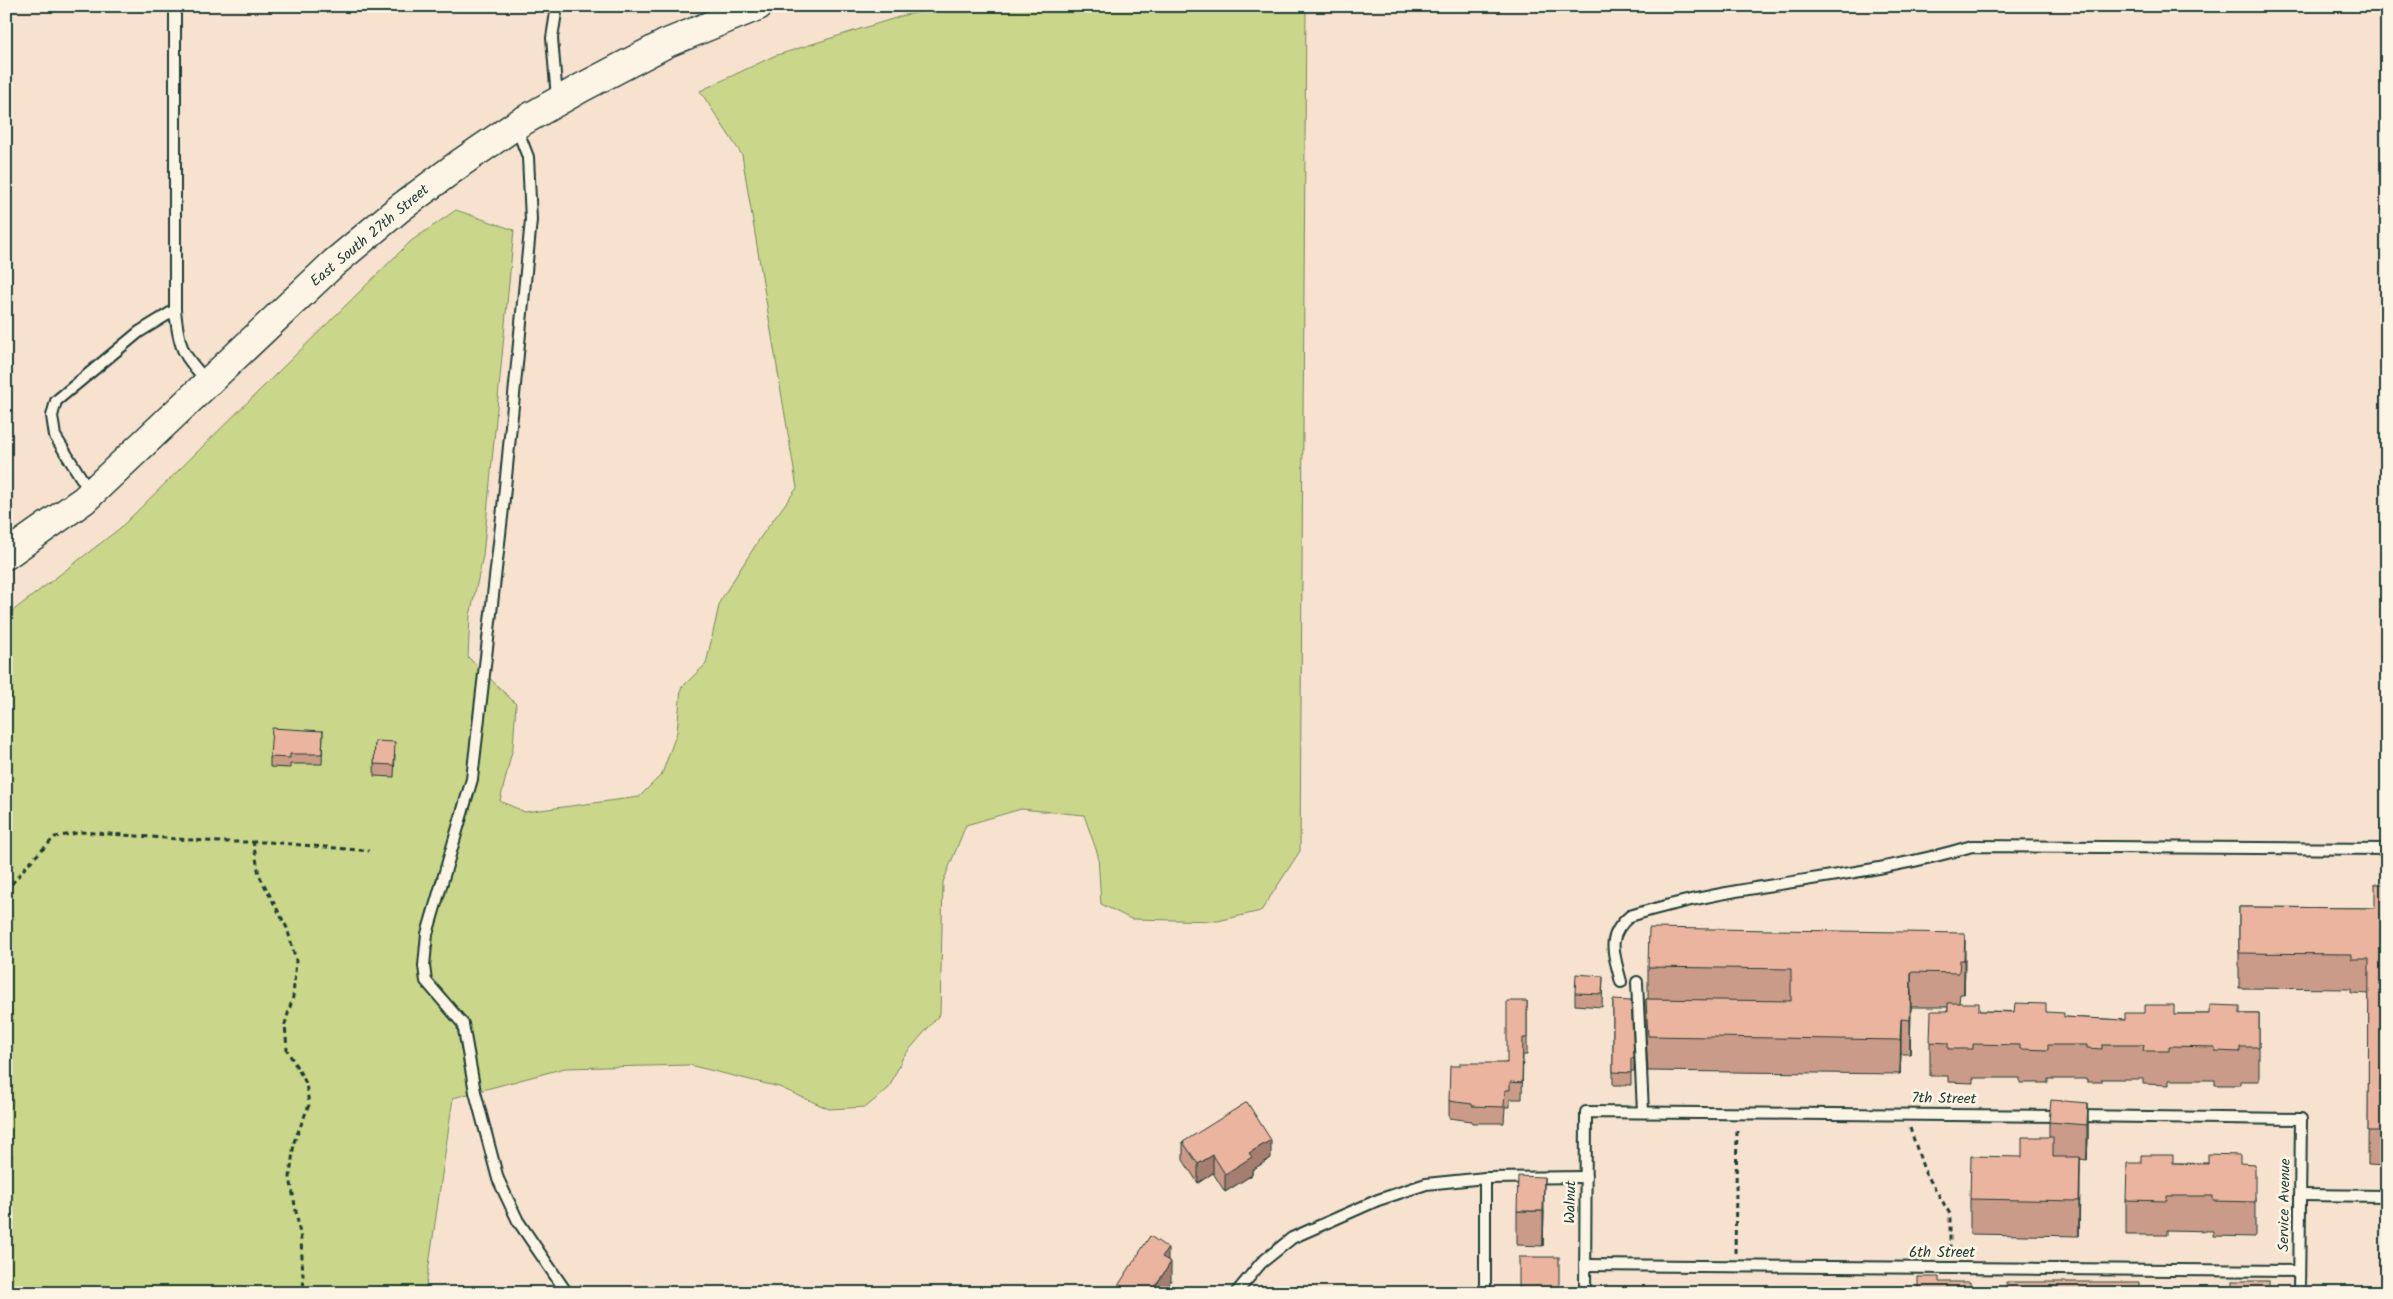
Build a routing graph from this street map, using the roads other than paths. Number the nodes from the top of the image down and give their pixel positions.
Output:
1 (175, 6) edge
2 (557, 6) edge
3 (758, 6) edge
4 (558, 102) junction
5 (516, 125) junction
6 (175, 310) junction
7 (209, 382) junction
8 (91, 493) junction
9 (6, 554) edge
10 (2387, 849) edge
11 (1621, 982) dead end
12 (1637, 982) dead end
13 (1586, 1112) joint
14 (1643, 1112) junction
15 (2301, 1119) joint
16 (1586, 1177) junction
17 (1485, 1178) junction
18 (2300, 1195) junction
19 (2387, 1196) edge
20 (1585, 1265) junction
21 (2299, 1271) junction
22 (1237, 1292) edge
23 (567, 1293) edge
24 (1485, 1293) edge
25 (1585, 1293) edge
26 (2299, 1293) edge

1 - 6 lane
2 - 4 lane
3 - 4 main road, East South 27th Street
4 - 5 main road, East South 27th Street
5 - 7 main road, East South 27th Street
5 - 23 lane
6 - 7 lane
6 - 8 lane
7 - 8 main road, East South 27th Street
8 - 9 main road, East South 27th Street
10 - 11 lane
12 - 14 lane
13 - 14 lane, 7th Street
13 - 16 lane, Walnut
14 - 15 lane, 7th Street
15 - 18 lane, Service Avenue
16 - 17 lane
16 - 20 lane, Walnut
17 - 22 lane
17 - 24 lane
18 - 19 lane
18 - 21 lane, Service Avenue
20 - 21 lane, 6th Street
20 - 25 lane, Walnut
21 - 26 lane, Service Avenue

